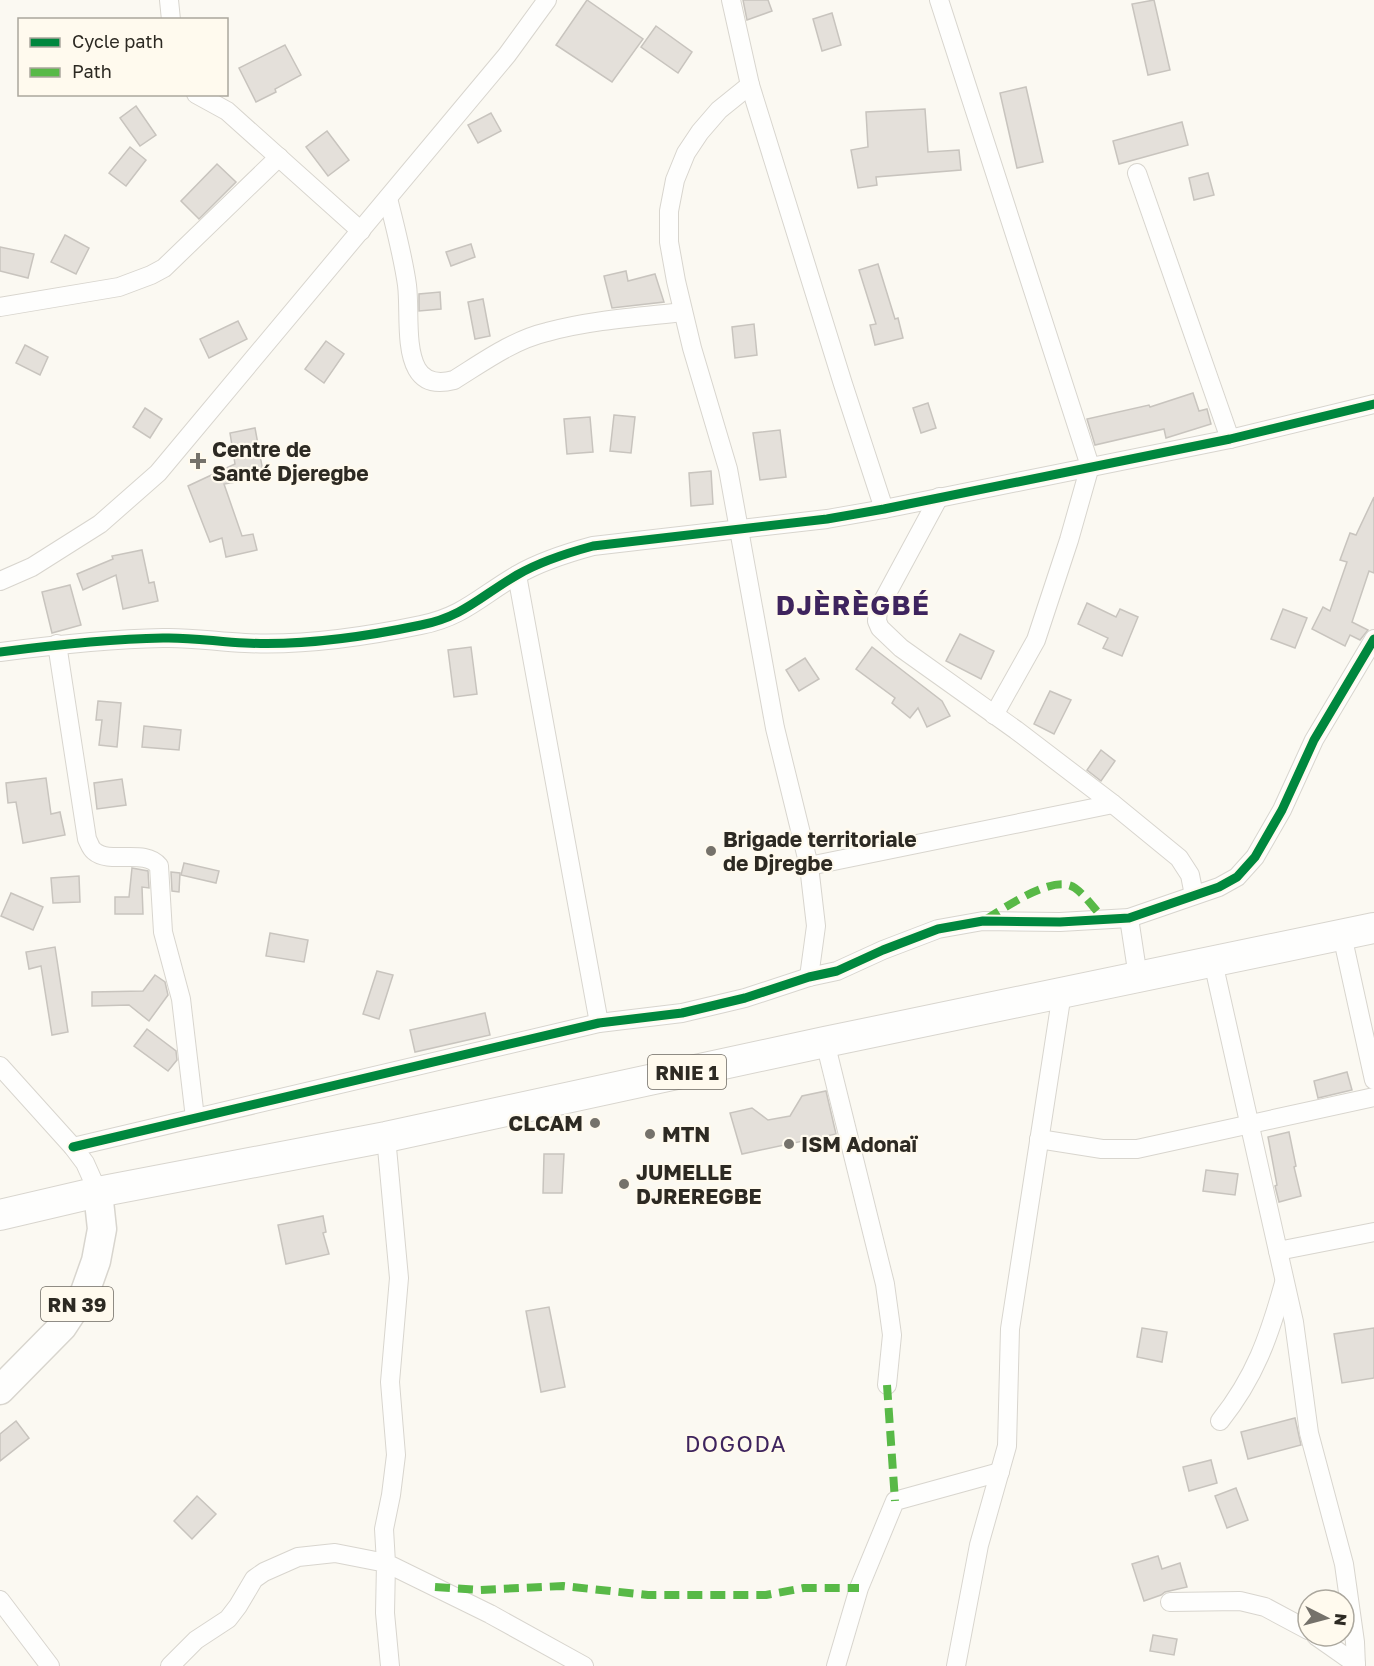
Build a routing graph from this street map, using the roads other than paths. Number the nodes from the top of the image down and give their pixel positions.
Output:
1 (169, 0) edge
2 (547, 0) edge
3 (731, 0) edge
4 (939, 0) edge
5 (171, 18) edge
6 (750, 86) junction
7 (200, 96) edge
8 (279, 157) junction
9 (1137, 173) dead end
10 (388, 198) junction
11 (361, 231) junction
12 (0, 307) edge
13 (683, 312) junction
14 (1374, 404) edge
15 (1230, 439) junction
16 (1090, 466) junction
17 (939, 497) junction
18 (884, 509) junction
19 (738, 528) junction
20 (517, 575) junction
21 (0, 581) edge
22 (1374, 639) edge
23 (57, 644) junction
24 (0, 652) edge
25 (994, 715) junction
26 (1113, 804) junction
27 (808, 866) junction
28 (1194, 895) junction
29 (1130, 918) junction
30 (1374, 928) edge
31 (1342, 935) junction
32 (1213, 962) junction
33 (809, 977) junction
34 (1138, 977) junction
35 (1062, 993) junction
36 (599, 1023) junction
37 (825, 1042) junction
38 (0, 1066) edge
39 (1374, 1080) edge
40 (1374, 1097) edge
41 (195, 1118) junction
42 (1249, 1123) junction
43 (386, 1137) junction
44 (1039, 1138) junction
45 (73, 1147) junction
46 (98, 1192) junction
47 (0, 1215) edge
48 (1374, 1232) edge
49 (1278, 1251) junction
50 (1285, 1282) junction
51 (887, 1385) dead end
52 (0, 1390) edge
53 (1220, 1421) dead end
54 (1000, 1472) junction
55 (386, 1563) junction
56 (1346, 1588) edge
57 (0, 1600) edge
58 (1170, 1602) dead end
59 (1296, 1624) edge
60 (1333, 1648) edge
61 (1353, 1648) edge
62 (1356, 1665) edge
63 (50, 1666) edge
64 (170, 1666) edge
65 (390, 1666) edge
66 (584, 1666) edge
67 (836, 1666) edge
68 (956, 1666) edge

1 - 5 street
2 - 10 street
3 - 6 street
4 - 16 street
6 - 13 street
6 - 18 street
7 - 8 street
8 - 11 street
8 - 12 street
9 - 15 street
10 - 11 street
10 - 13 street
11 - 21 street
13 - 19 street
14 - 15 street
15 - 16 street
16 - 17 street
16 - 25 street
17 - 18 street
17 - 25 street
18 - 19 street
19 - 20 street
19 - 27 street
20 - 23 street
20 - 36 street
22 - 28 street
23 - 24 street
23 - 41 street
25 - 26 street
26 - 27 street
26 - 28 street
27 - 33 street
28 - 29 street
29 - 33 street
29 - 34 street
30 - 31 highway, RNIE 1
31 - 32 highway, RNIE 1
31 - 39 street
32 - 34 highway, RNIE 1
32 - 42 street
33 - 36 street
34 - 35 highway, RNIE 1
35 - 37 highway, RNIE 1
35 - 44 street
36 - 41 street
37 - 43 highway, RNIE 1
37 - 51 street
38 - 45 street
40 - 42 street
41 - 45 street
42 - 44 street
42 - 49 street
43 - 46 highway, RNIE 1
43 - 55 street
44 - 54 street
45 - 46 street
46 - 47 highway, RNIE 1
46 - 52 main road, RN 39
48 - 49 street
49 - 50 street
50 - 53 street
50 - 56 street
54 - 67 street
54 - 68 street
55 - 64 street
55 - 65 street
55 - 66 street
57 - 63 street
58 - 59 street
60 - 62 street
61 - 62 street

